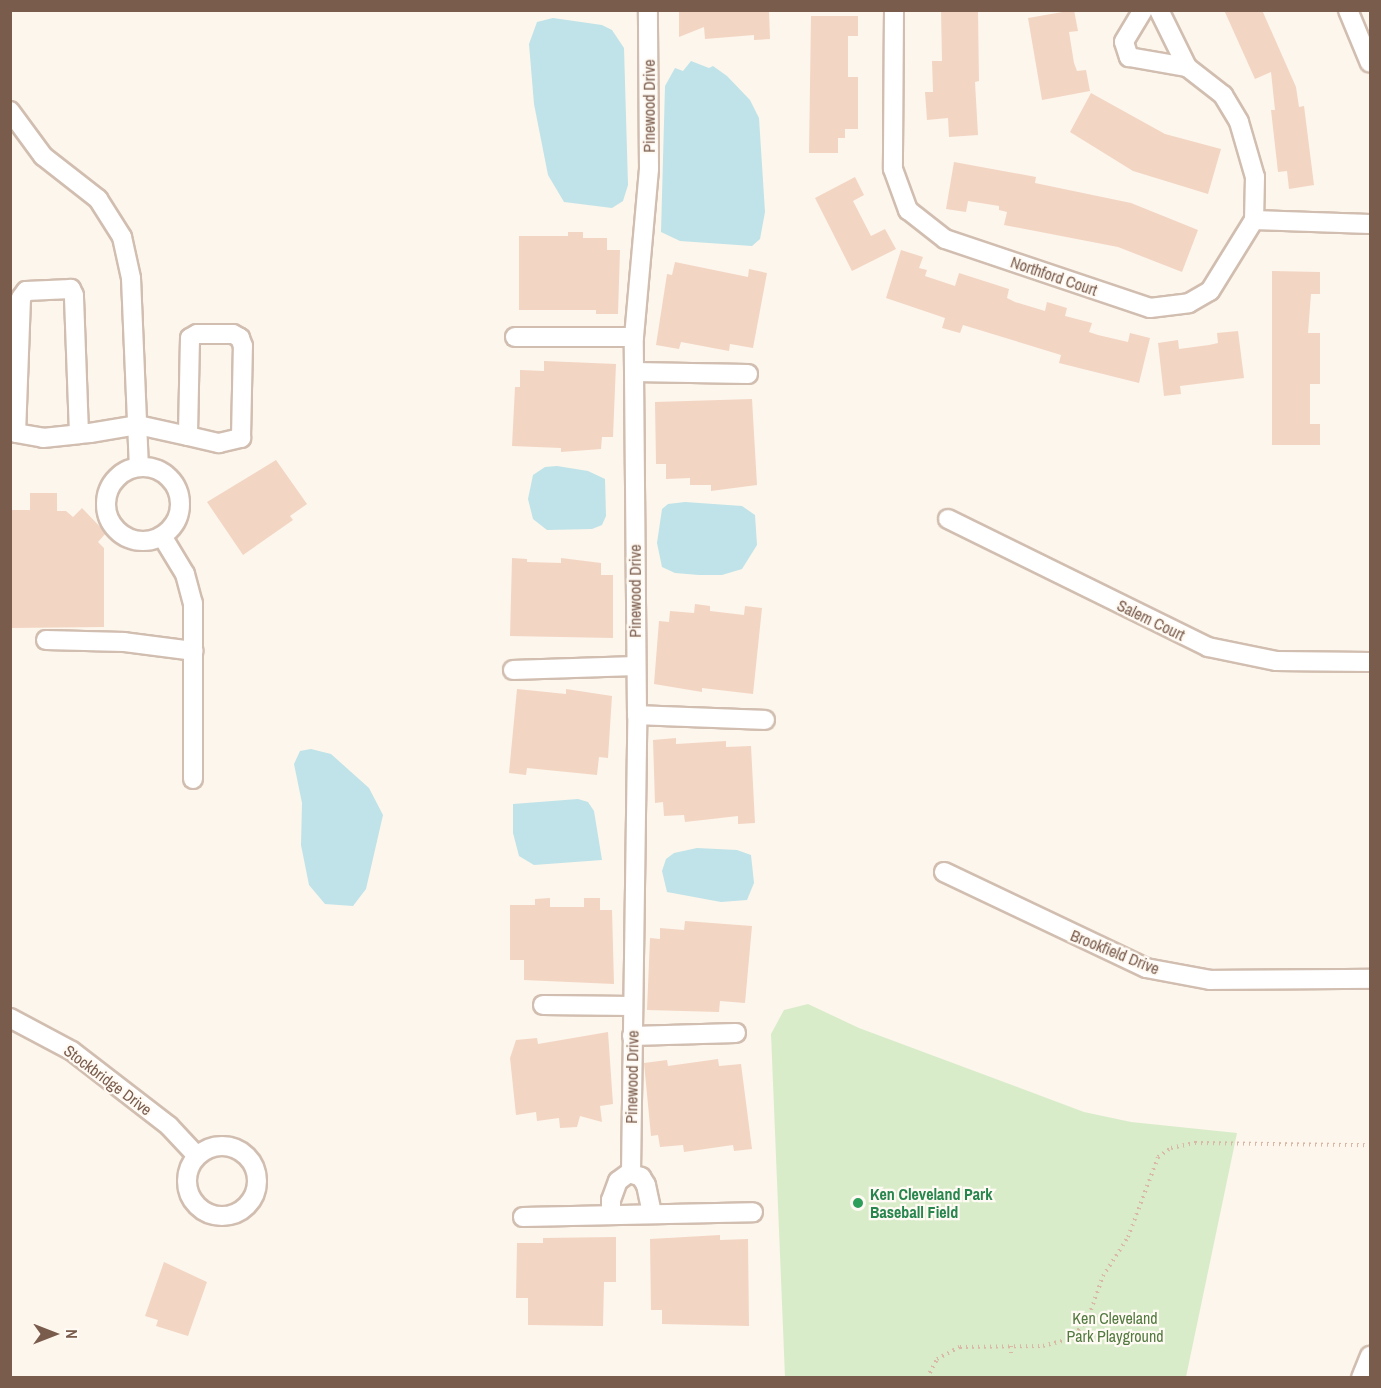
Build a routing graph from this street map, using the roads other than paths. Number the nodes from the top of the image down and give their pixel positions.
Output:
1 (648, 10) edge
2 (894, 10) edge
3 (1143, 10) edge
4 (1160, 10) edge
5 (1347, 10) edge
6 (1366, 43) edge
7 (1371, 63) edge
8 (1186, 67) junction
9 (10, 111) edge
10 (1254, 220) junction
11 (1371, 224) edge
12 (515, 337) dead end
13 (634, 337) junction
14 (634, 372) junction
15 (748, 374) dead end
16 (138, 425) junction
17 (79, 434) junction
18 (188, 436) junction
19 (139, 467) junction
20 (948, 519) dead end
21 (162, 536) junction
22 (46, 640) dead end
23 (193, 651) junction
24 (1371, 662) edge
25 (635, 666) junction
26 (513, 670) dead end
27 (637, 715) junction
28 (765, 720) dead end
29 (193, 779) dead end
30 (944, 872) dead end
31 (1371, 979) edge
32 (543, 1005) dead end
33 (632, 1006) junction
34 (10, 1018) edge
35 (736, 1033) dead end
36 (632, 1036) junction
37 (196, 1156) dead end
38 (631, 1173) junction
39 (753, 1212) dead end
40 (652, 1213) junction
41 (610, 1214) junction
42 (523, 1217) dead end
43 (1371, 1356) edge
44 (1361, 1377) edge

1 - 13 street, Pinewood Drive
2 - 10 street, Northford Court
3 - 8 street
4 - 8 street
5 - 6 street
6 - 7 street
8 - 10 street
9 - 16 street
10 - 11 street
12 - 13 street
13 - 14 street, Pinewood Drive
14 - 15 street
14 - 25 street, Pinewood Drive
16 - 17 street
16 - 18 street
16 - 19 street
17 - 17 street
18 - 18 street
19 - 21 street
19 - 21 street
20 - 24 street, Salem Court
21 - 23 street
22 - 23 street
23 - 29 street
25 - 26 street
25 - 27 street, Pinewood Drive
27 - 28 street
27 - 33 street, Pinewood Drive
30 - 31 street, Brookfield Drive
32 - 33 street
33 - 36 street, Pinewood Drive
34 - 37 street, Stockbridge Drive
35 - 36 street
36 - 38 street, Pinewood Drive
38 - 40 street
38 - 41 street
39 - 40 street
40 - 41 street
41 - 42 street
43 - 44 street

